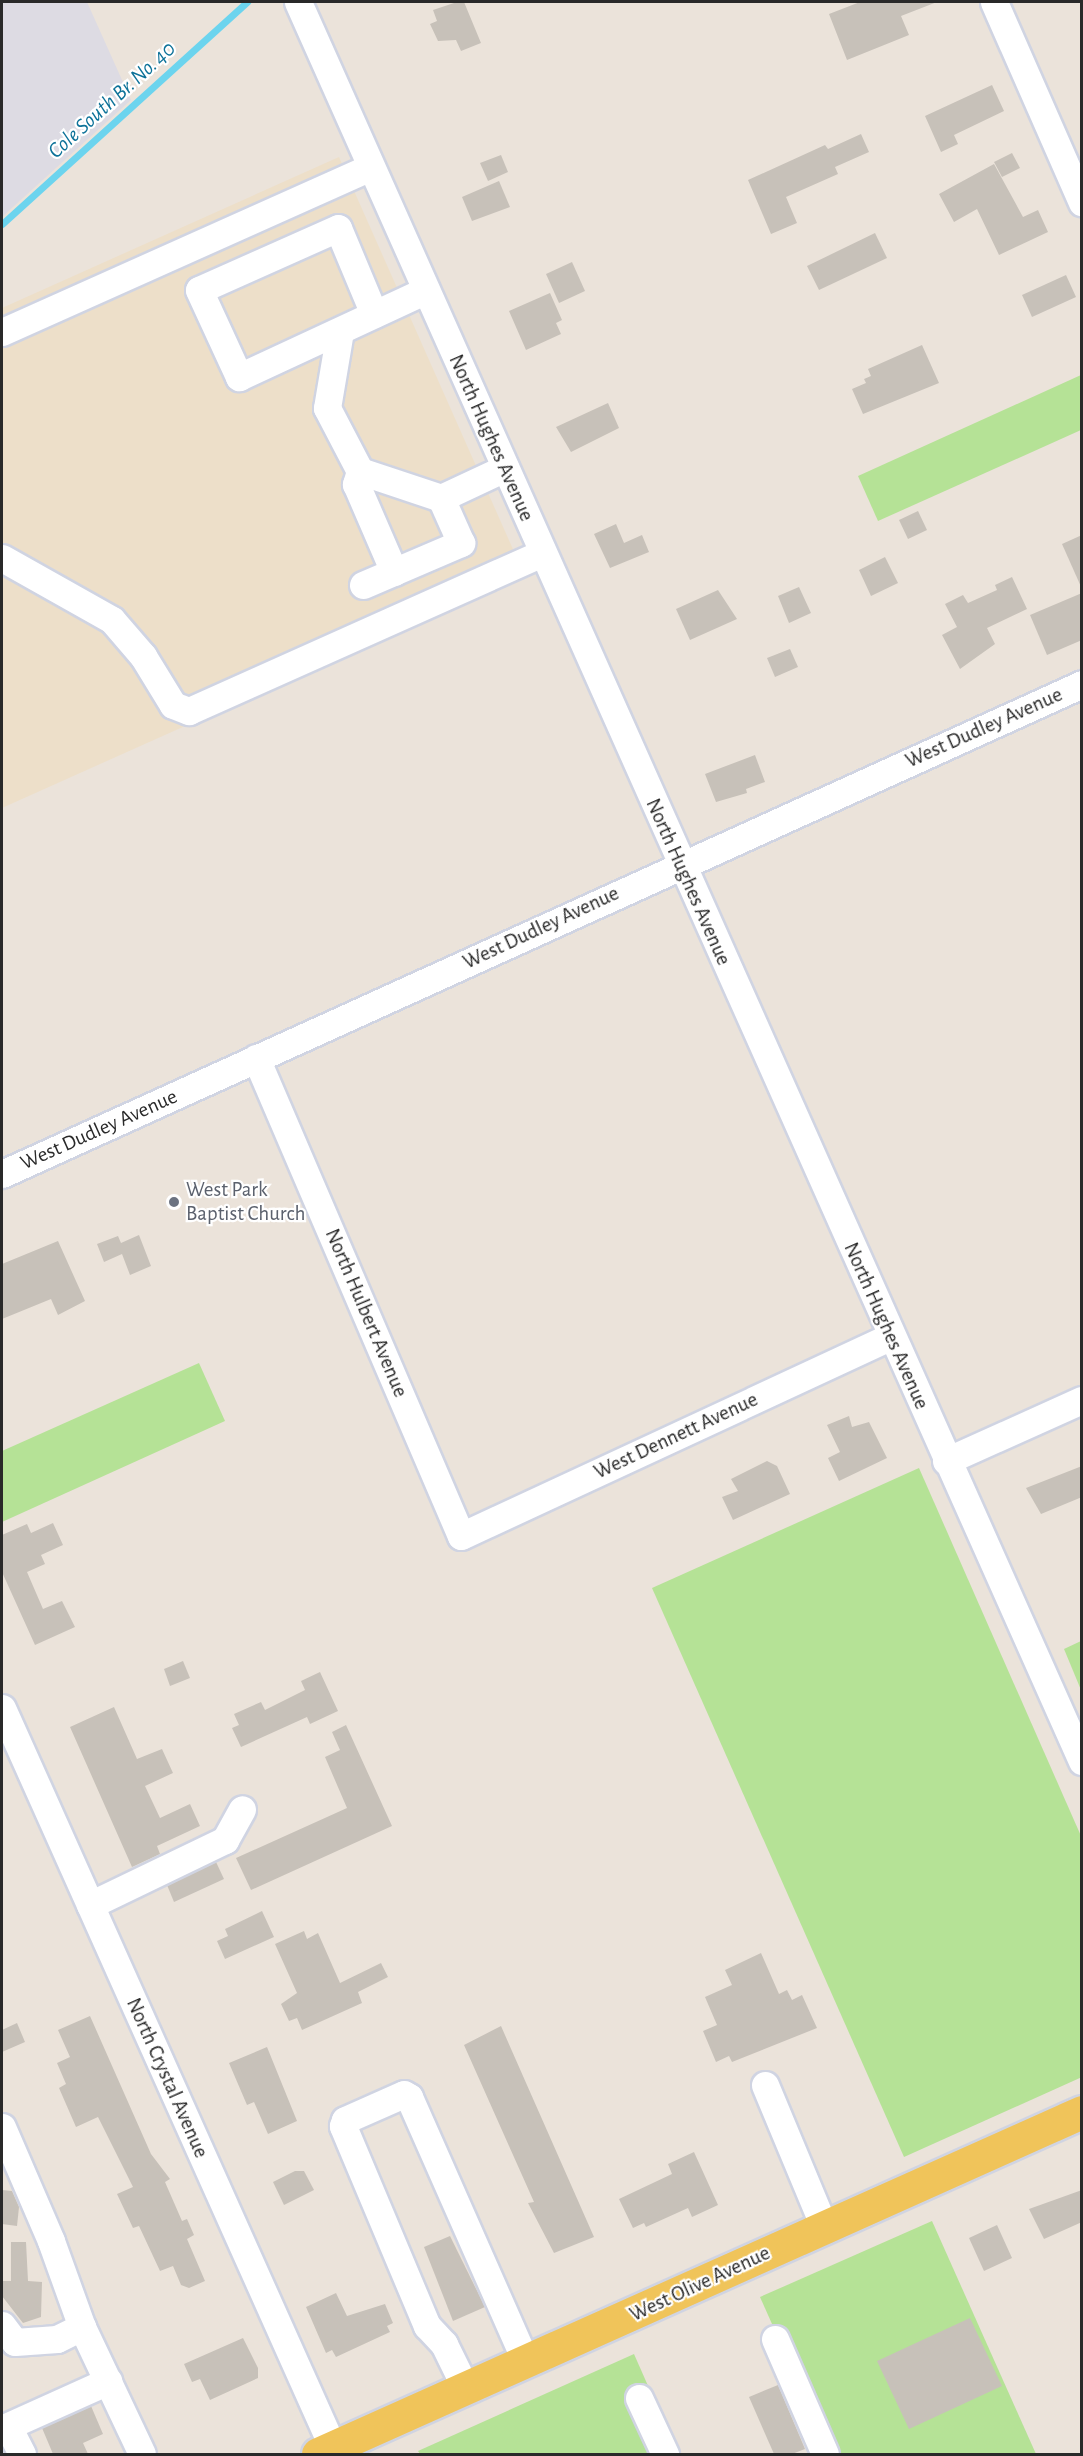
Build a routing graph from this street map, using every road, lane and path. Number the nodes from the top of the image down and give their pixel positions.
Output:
1 (298, 2) edge
2 (993, 2) edge
3 (371, 167) junction
4 (1082, 202) edge
5 (426, 290) junction
6 (374, 314) junction
7 (340, 331) junction
8 (2, 332) edge
9 (505, 468) junction
10 (360, 471) junction
11 (441, 498) junction
12 (542, 553) junction
13 (2, 558) edge
14 (394, 572) junction
15 (363, 585) dead end
16 (1082, 684) edge
17 (680, 864) junction
18 (256, 1058) junction
19 (2, 1174) edge
20 (890, 1337) junction
21 (1082, 1400) edge
22 (946, 1461) junction
23 (461, 1536) joint
24 (2, 1708) edge
25 (1082, 1761) edge
26 (243, 1809) dead end
27 (90, 1905) junction
28 (765, 2085) dead end
29 (1082, 2112) edge
30 (2, 2127) edge
31 (824, 2227) junction
32 (2, 2325) edge
33 (82, 2327) junction
34 (775, 2339) dead end
35 (526, 2362) junction
36 (108, 2381) junction
37 (465, 2389) junction
38 (639, 2398) dead end
39 (339, 2449) edge
40 (22, 2454) edge
41 (141, 2454) edge
42 (665, 2454) edge
43 (825, 2454) edge

1 - 3 street, North Hughes Avenue
2 - 4 street
3 - 5 street, North Hughes Avenue
3 - 8 street
5 - 6 street
5 - 9 street, North Hughes Avenue
6 - 7 street
6 - 7 street
7 - 10 street
9 - 11 street
9 - 12 street, North Hughes Avenue
10 - 11 street
10 - 14 street
11 - 14 street
12 - 13 street
12 - 17 street, North Hughes Avenue
14 - 15 street
16 - 17 street, West Dudley Avenue
17 - 18 street, West Dudley Avenue
17 - 20 street, North Hughes Avenue
18 - 19 street, West Dudley Avenue
18 - 23 street, North Hulbert Avenue
20 - 22 street, North Hughes Avenue
20 - 23 street, West Dennett Avenue
21 - 22 street
22 - 25 street, North Hughes Avenue
24 - 27 street, North Crystal Avenue
26 - 27 street
27 - 39 street, North Crystal Avenue
28 - 31 street
29 - 31 main road, West Olive Avenue
30 - 33 street
31 - 35 main road, West Olive Avenue
32 - 33 street
33 - 36 street
34 - 43 street
35 - 37 main road, West Olive Avenue
35 - 37 street
36 - 40 street
36 - 41 street
37 - 39 main road, West Olive Avenue
38 - 42 street

